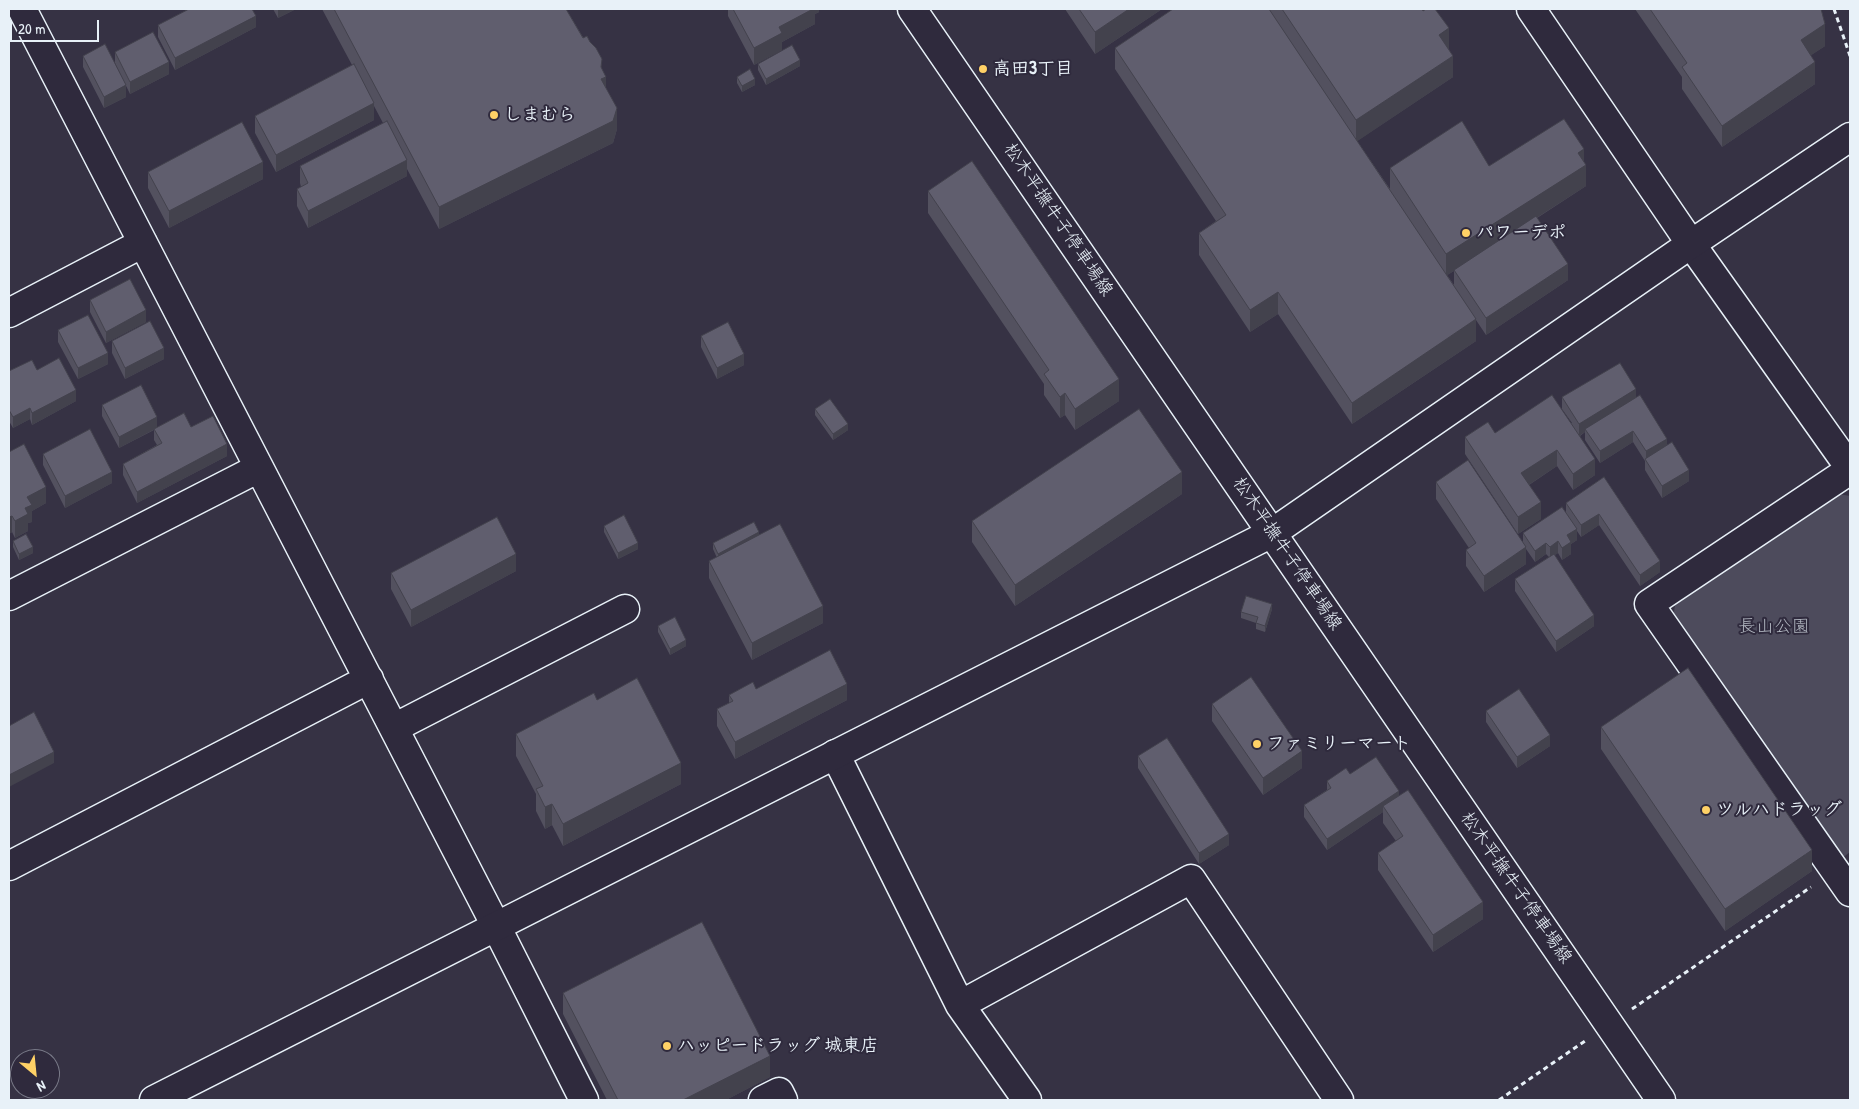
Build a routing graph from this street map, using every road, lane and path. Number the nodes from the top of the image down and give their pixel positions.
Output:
1 (912, 9) edge
2 (1531, 9) edge
3 (1834, 9) edge
4 (19, 20) edge
5 (1850, 56) edge
6 (1850, 137) edge
7 (143, 243) junction
8 (1691, 244) junction
9 (9, 313) edge
10 (259, 468) junction
11 (1850, 469) edge
12 (1272, 533) junction
13 (9, 596) edge
14 (625, 609) dead end
15 (368, 679) junction
16 (394, 728) junction
17 (835, 754) junction
18 (9, 866) edge
19 (1843, 881) edge
20 (496, 926) junction
21 (960, 1005) junction
22 (1610, 1024) junction
23 (154, 1100) edge
24 (584, 1100) edge
25 (763, 1100) edge
26 (783, 1100) edge
27 (1027, 1100) edge
28 (1339, 1100) edge
29 (1498, 1100) edge
30 (1661, 1100) edge

1 - 12 street, 松木平撫牛子停車場線
2 - 8 street
3 - 5 path
4 - 7 street
6 - 8 street
7 - 9 street
7 - 10 street
8 - 11 street
8 - 12 street
10 - 13 street
10 - 15 street
11 - 19 street
12 - 17 street
12 - 22 street, 松木平撫牛子停車場線
14 - 16 street
15 - 16 street
15 - 18 street
16 - 20 street
17 - 20 street
17 - 21 street
19 - 22 path
20 - 23 street
20 - 24 street
21 - 27 street
21 - 28 street
22 - 29 path
22 - 30 street, 松木平撫牛子停車場線
25 - 26 street

